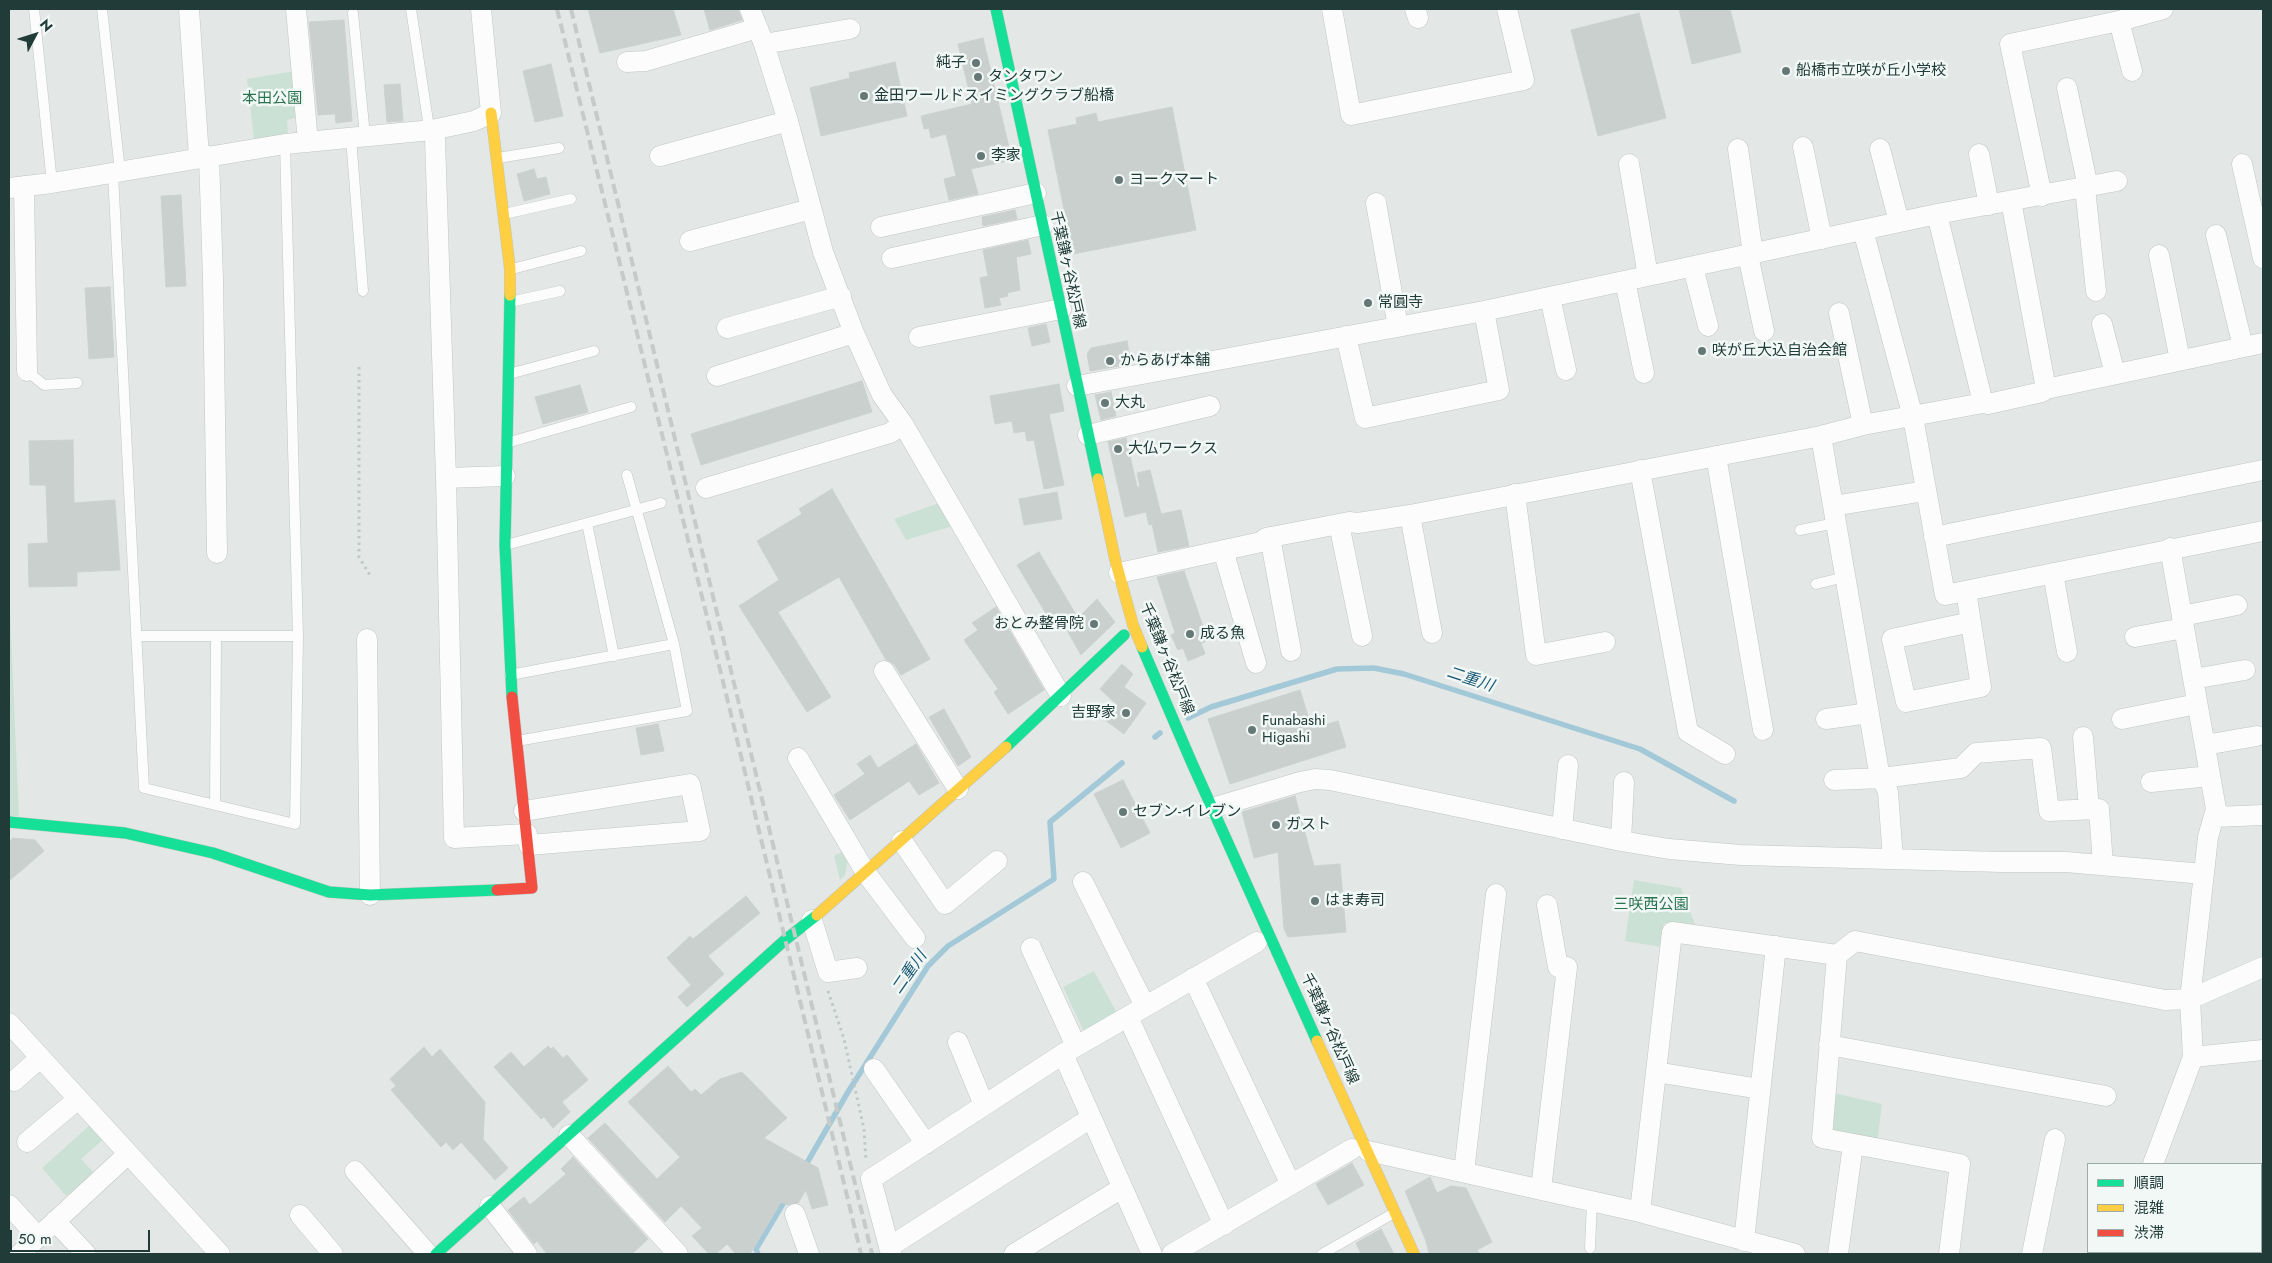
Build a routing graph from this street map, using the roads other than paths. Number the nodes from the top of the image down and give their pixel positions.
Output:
1 (34, 9) edge
2 (102, 9) edge
3 (189, 9) edge
4 (296, 9) edge
5 (412, 9) edge
6 (481, 9) edge
7 (750, 9) edge
8 (996, 9) edge
9 (1332, 9) edge
10 (1507, 9) edge
11 (2163, 9) edge
12 (353, 13) dead end
13 (2119, 21) junction
14 (850, 29) dead end
15 (761, 36) junction
16 (628, 62) dead end
17 (2132, 71) dead end
18 (2067, 88) dead end
19 (491, 113) junction
20 (788, 121) junction
21 (432, 130) junction
22 (358, 137) junction
23 (308, 142) junction
24 (285, 144) junction
25 (1803, 146) dead end
26 (558, 148) dead end
27 (1738, 149) dead end
28 (1880, 149) dead end
29 (1978, 154) dead end
30 (660, 156) dead end
31 (204, 157) junction
32 (498, 158) junction
33 (1629, 164) dead end
34 (2242, 164) dead end
35 (117, 172) junction
36 (2117, 181) dead end
37 (52, 183) junction
38 (16, 187) edge
39 (2086, 187) junction
40 (1036, 193) junction
41 (2042, 196) junction
42 (571, 199) dead end
43 (2011, 201) junction
44 (1376, 203) dead end
45 (1988, 205) junction
46 (811, 209) junction
47 (504, 214) junction
48 (1937, 214) junction
49 (1899, 222) junction
50 (1042, 226) junction
51 (881, 227) dead end
52 (1862, 230) junction
53 (2216, 235) dead end
54 (1822, 239) junction
55 (690, 242) dead end
56 (581, 251) dead end
57 (1751, 254) junction
58 (2159, 255) dead end
59 (892, 258) dead end
60 (2263, 258) edge
61 (1693, 266) junction
62 (510, 269) junction
63 (1648, 276) junction
64 (1625, 281) junction
65 (363, 291) dead end
66 (560, 291) dead end
67 (2096, 291) dead end
68 (841, 296) junction
69 (1550, 297) junction
70 (510, 302) junction
71 (1060, 309) junction
72 (1484, 311) junction
73 (1839, 313) dead end
74 (2102, 324) dead end
75 (1708, 326) dead end
76 (1398, 327) junction
77 (726, 328) dead end
78 (1764, 331) dead end
79 (854, 333) junction
80 (1346, 336) junction
81 (919, 337) dead end
82 (2263, 343) edge
83 (2243, 347) junction
84 (594, 351) dead end
85 (2180, 360) junction
86 (1566, 370) dead end
87 (27, 371) joint
88 (1644, 373) dead end
89 (2115, 374) junction
90 (507, 375) junction
91 (717, 376) dead end
92 (77, 383) dead end
93 (1077, 386) junction
94 (2046, 389) junction
95 (1983, 403) junction
96 (1210, 406) dead end
97 (631, 407) dead end
98 (1913, 417) junction
99 (903, 424) junction
100 (1863, 425) junction
101 (1088, 435) junction
102 (1821, 436) junction
103 (506, 443) junction
104 (1716, 456) junction
105 (1640, 470) junction
106 (2263, 470) edge
107 (627, 475) dead end
108 (505, 476) junction
109 (446, 478) junction
110 (706, 488) dead end
111 (1925, 491) junction
112 (1516, 494) junction
113 (661, 503) dead end
114 (636, 510) junction
115 (1410, 515) junction
116 (1835, 515) junction
117 (587, 523) junction
118 (1340, 524) junction
119 (1800, 530) dead end
120 (2263, 531) edge
121 (1934, 537) junction
122 (1270, 538) junction
123 (505, 545) junction
124 (2170, 548) junction
125 (1223, 550) junction
126 (217, 553) dead end
127 (1119, 573) junction
128 (2053, 573) junction
129 (1846, 577) junction
130 (1816, 584) dead end
131 (1966, 590) junction
132 (2237, 605) dead end
133 (1971, 622) junction
134 (2183, 622) junction
135 (1133, 625) junction
136 (1432, 633) dead end
137 (1124, 635) joint
138 (136, 636) junction
139 (298, 636) junction
140 (1362, 636) dead end
141 (216, 637) junction
142 (2135, 638) dead end
143 (367, 639) dead end
144 (1605, 642) dead end
145 (674, 644) junction
146 (1291, 651) dead end
147 (2067, 652) dead end
148 (614, 656) junction
149 (1256, 663) dead end
150 (2245, 670) dead end
151 (884, 671) dead end
152 (509, 675) junction
153 (2193, 679) junction
154 (1061, 696) junction
155 (2197, 704) junction
156 (1869, 713) junction
157 (1826, 719) dead end
158 (2122, 719) dead end
159 (1763, 730) dead end
160 (2083, 736) dead end
161 (2258, 736) dead end
162 (516, 741) junction
163 (2205, 745) junction
164 (1725, 754) dead end
165 (798, 758) dead end
166 (1568, 765) dead end
167 (2210, 776) junction
168 (1882, 778) junction
169 (1834, 780) dead end
170 (1624, 782) dead end
171 (2151, 782) dead end
172 (958, 789) junction
173 (215, 804) junction
174 (1212, 808) junction
175 (2089, 809) junction
176 (524, 811) junction
177 (2263, 814) edge
178 (2215, 817) junction
179 (9, 822) edge
180 (1562, 828) junction
181 (528, 839) junction
182 (902, 841) junction
183 (1621, 841) junction
184 (1893, 859) junction
185 (997, 861) dead end
186 (2103, 865) junction
187 (866, 873) junction
188 (2204, 874) junction
189 (1083, 882) dead end
190 (1496, 894) dead end
191 (370, 895) junction
192 (1547, 905) dead end
193 (812, 920) junction
194 (915, 938) dead end
195 (1264, 938) junction
196 (1776, 946) junction
197 (1031, 948) dead end
198 (1837, 955) junction
199 (857, 968) dead end
200 (2263, 968) edge
201 (1193, 978) junction
202 (2190, 998) junction
203 (1145, 1006) junction
204 (1128, 1017) junction
205 (9, 1023) edge
206 (958, 1042) dead end
207 (1829, 1045) junction
208 (1069, 1050) junction
209 (2263, 1050) edge
210 (2193, 1057) junction
211 (40, 1058) junction
212 (874, 1069) dead end
213 (1656, 1072) junction
214 (14, 1081) dead end
215 (1760, 1089) junction
216 (2106, 1096) dead end
217 (78, 1099) junction
218 (984, 1105) junction
219 (1091, 1118) junction
220 (569, 1135) junction
221 (2055, 1140) dead end
222 (27, 1142) dead end
223 (926, 1144) junction
224 (1853, 1145) junction
225 (1362, 1148) junction
226 (128, 1154) junction
227 (2153, 1163) edge
228 (355, 1171) dead end
229 (1464, 1172) junction
230 (1290, 1183) junction
231 (1122, 1188) junction
232 (1541, 1190) junction
233 (1592, 1201) junction
234 (9, 1205) edge
235 (490, 1206) junction
236 (1640, 1212) junction
237 (1395, 1213) junction
238 (795, 1214) dead end
239 (300, 1215) dead end
240 (55, 1221) junction
241 (1224, 1224) junction
242 (38, 1237) junction
243 (1744, 1241) junction
244 (1590, 1248) dead end
245 (890, 1251) edge
246 (670, 1252) edge
247 (20, 1254) edge
248 (86, 1254) edge
249 (220, 1254) edge
250 (334, 1254) edge
251 (428, 1254) edge
252 (436, 1254) edge
253 (527, 1254) edge
254 (808, 1254) edge
255 (1014, 1254) edge
256 (1152, 1254) edge
257 (1172, 1254) edge
258 (1322, 1254) edge
259 (1414, 1254) edge
260 (1795, 1254) edge
261 (1838, 1254) edge
262 (1949, 1254) edge
263 (2032, 1254) edge

1 - 37 lane
2 - 35 lane
3 - 31 street
4 - 23 street
5 - 21 lane
6 - 19 street
7 - 15 street
8 - 40 street, 千葉鎌ヶ谷松戸線
9 - 10 street
11 - 13 street
12 - 22 lane
13 - 17 street
13 - 41 street
14 - 15 street
15 - 16 street
15 - 20 street
18 - 39 street
19 - 21 street
19 - 32 street
20 - 30 street
20 - 46 street
21 - 22 street
21 - 109 street
22 - 23 street
22 - 65 lane
23 - 24 street
24 - 31 street
24 - 139 lane
25 - 54 street
26 - 32 lane
27 - 57 street
28 - 49 street
29 - 45 street
31 - 35 street
31 - 126 street
32 - 47 street
33 - 63 street
34 - 60 street
35 - 37 street
35 - 138 lane
36 - 39 street
37 - 38 street
38 - 87 street
39 - 41 street
39 - 67 street
40 - 50 street, 千葉鎌ヶ谷松戸線
40 - 51 street
41 - 43 street
42 - 47 lane
43 - 45 street
43 - 94 street
44 - 76 street
45 - 48 street
46 - 55 street
46 - 68 street
47 - 62 street
48 - 49 street
48 - 95 street
49 - 52 street
50 - 59 street
50 - 71 street, 千葉鎌ヶ谷松戸線
52 - 54 street
52 - 98 street
53 - 83 street
54 - 57 street
56 - 62 lane
57 - 61 street
57 - 78 street
58 - 85 street
61 - 63 street
61 - 75 street
62 - 70 street
63 - 64 street
64 - 69 street
64 - 88 street
66 - 70 lane
68 - 77 street
68 - 79 street
69 - 72 street
69 - 86 street
70 - 90 street
71 - 81 street
71 - 93 street, 千葉鎌ヶ谷松戸線
72 - 76 street
72 - 80 street
73 - 100 street
74 - 89 street
76 - 80 street
79 - 91 street
79 - 99 street
80 - 93 street
82 - 83 street
83 - 85 street
84 - 90 lane
85 - 89 street
87 - 92 lane
89 - 94 street
90 - 103 street
93 - 101 street, 千葉鎌ヶ谷松戸線
94 - 95 street
95 - 98 street
96 - 101 street
97 - 103 lane
98 - 100 street
98 - 111 street
99 - 110 street
99 - 154 street
100 - 102 street
101 - 127 street, 千葉鎌ヶ谷松戸線
102 - 104 street
102 - 116 street
103 - 108 street
104 - 105 street
104 - 159 street
105 - 112 street
105 - 164 street
106 - 121 street
107 - 114 lane
108 - 109 street
108 - 123 street
109 - 181 street
111 - 116 street
111 - 121 street
112 - 115 street
112 - 144 street
113 - 114 lane
114 - 117 lane
114 - 145 lane
115 - 118 street
115 - 136 street
116 - 119 lane
116 - 129 street
117 - 123 lane
117 - 148 lane
118 - 122 street
118 - 140 street
120 - 124 street
121 - 131 street
122 - 125 street
122 - 146 street
123 - 152 street
124 - 128 street
124 - 134 street
125 - 127 street
125 - 149 street
127 - 135 street, 千葉鎌ヶ谷松戸線
128 - 131 street
128 - 147 street
129 - 130 lane
129 - 156 street
131 - 133 street
132 - 134 street
133 - 133 street
134 - 142 street
134 - 153 street
135 - 137 lane
135 - 174 street, 千葉鎌ヶ谷松戸線
137 - 154 street
138 - 141 lane
138 - 173 lane
139 - 141 lane
139 - 173 lane
141 - 173 lane
143 - 191 street
145 - 148 lane
145 - 162 lane
148 - 152 lane
150 - 153 street
151 - 172 street
152 - 162 street
153 - 155 street
154 - 172 street
155 - 158 street
155 - 163 street
156 - 157 street
156 - 168 street
160 - 175 street
161 - 163 street
162 - 176 street
163 - 167 street
165 - 187 street
166 - 180 street
167 - 171 street
167 - 178 street
168 - 169 street
168 - 175 street
168 - 184 street
170 - 183 street
172 - 182 street
174 - 180 street
174 - 195 street, 千葉鎌ヶ谷松戸線
175 - 186 street
176 - 181 street
176 - 181 street
177 - 178 street
178 - 188 street
179 - 191 street
180 - 183 street
181 - 191 street
182 - 185 street
182 - 187 street
183 - 184 street
184 - 186 street
186 - 188 street
187 - 193 street
187 - 194 street
188 - 202 street
189 - 203 street
190 - 229 street
192 - 232 street
193 - 199 street
193 - 220 street
195 - 201 street
195 - 225 street, 千葉鎌ヶ谷松戸線
196 - 198 street
196 - 213 street
196 - 215 street
197 - 208 street
198 - 202 street
198 - 207 street
200 - 202 street
201 - 203 street
201 - 230 street
202 - 210 street
203 - 204 street
204 - 208 street
204 - 241 street
205 - 211 street
206 - 218 street
207 - 216 street
207 - 224 street
208 - 218 street
208 - 219 street
209 - 210 street
210 - 227 street
211 - 214 street
211 - 217 street
212 - 223 street
213 - 215 street
213 - 236 street
215 - 243 street
217 - 222 street
217 - 226 street
218 - 223 street
219 - 231 street
219 - 245 street
220 - 235 street
220 - 246 street
221 - 263 street
223 - 245 street
224 - 261 street
224 - 262 street
225 - 229 street
225 - 230 street
225 - 237 street, 千葉鎌ヶ谷松戸線
226 - 240 street
226 - 249 street
228 - 251 street
229 - 232 street
230 - 241 street
231 - 255 street
231 - 256 street
232 - 233 street
233 - 236 street
233 - 244 lane
234 - 242 street
235 - 252 street
235 - 253 street
236 - 243 street
237 - 258 lane
237 - 259 street, 千葉鎌ヶ谷松戸線
238 - 254 street
239 - 250 street
240 - 242 street
240 - 248 street
241 - 257 street
242 - 247 street
243 - 260 street

